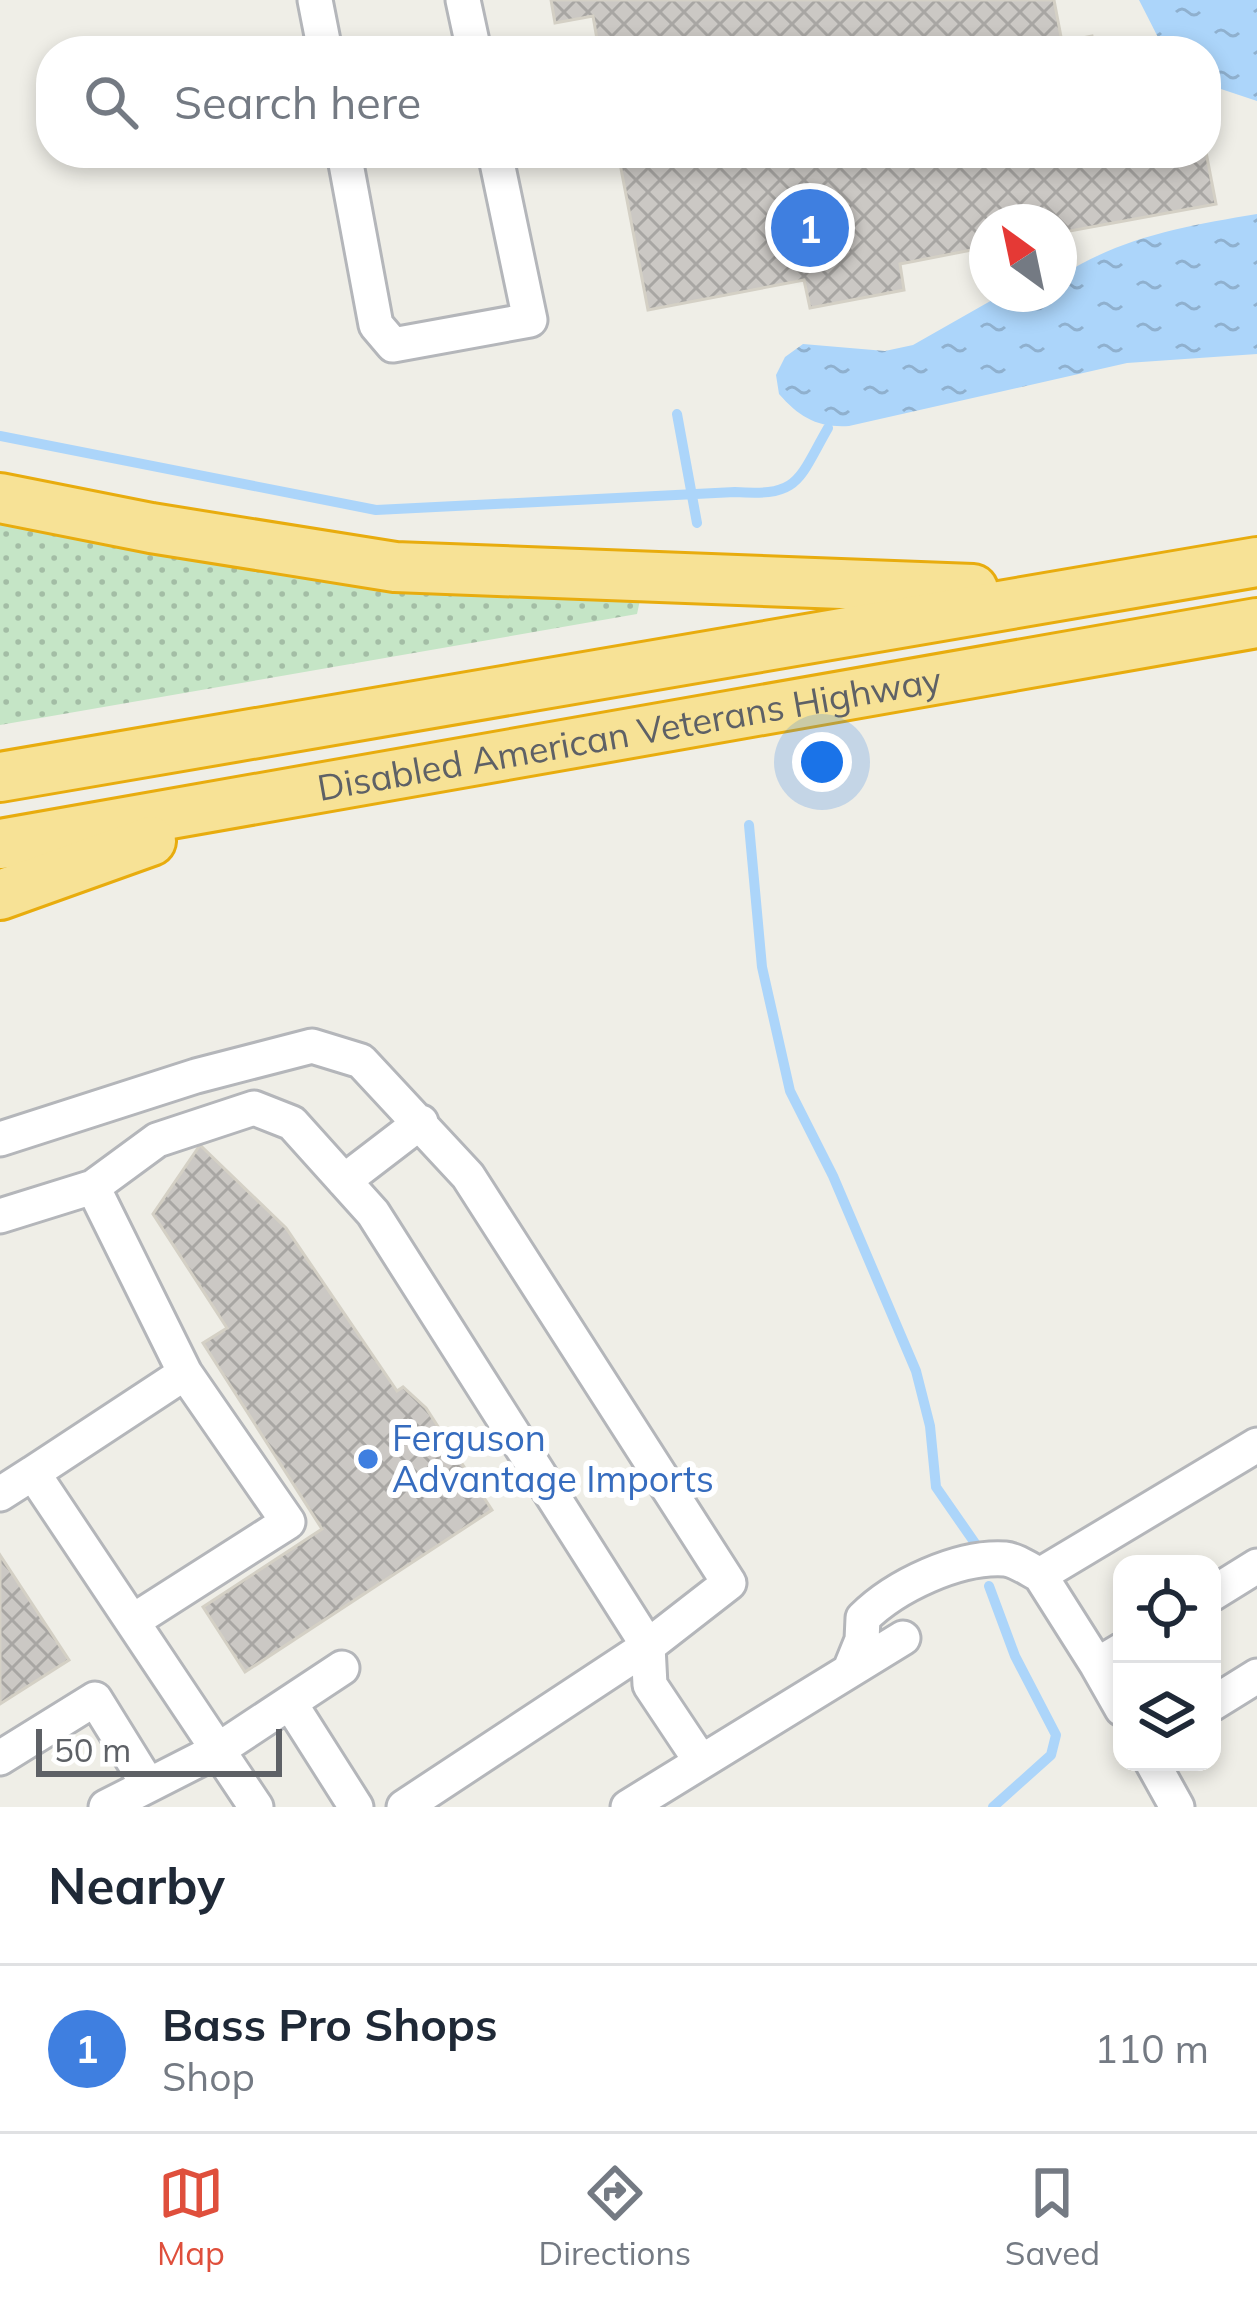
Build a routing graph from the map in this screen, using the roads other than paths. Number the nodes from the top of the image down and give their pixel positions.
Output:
1 (315, 0) edge
2 (463, 0) edge
3 (322, 36) edge
4 (471, 36) edge
5 (347, 168) edge
6 (498, 168) edge
7 (0, 498) edge
8 (1257, 562) edge
9 (1080, 592) junction
10 (1257, 622) edge
11 (0, 777) edge
12 (274, 796) junction
13 (0, 844) edge
14 (0, 895) edge
15 (421, 1122) junction
16 (0, 1139) edge
17 (344, 1181) junction
18 (93, 1187) junction
19 (0, 1216) edge
20 (185, 1373) junction
21 (1257, 1444) edge
22 (33, 1473) junction
23 (0, 1495) edge
24 (1257, 1566) edge
25 (1040, 1575) junction
26 (1221, 1588) edge
27 (133, 1621) junction
28 (903, 1638) dead end
29 (648, 1646) junction
30 (1110, 1657) edge
31 (851, 1666) junction
32 (342, 1668) dead end
33 (1257, 1676) edge
34 (1221, 1698) edge
35 (290, 1703) junction
36 (218, 1750) junction
37 (0, 1758) edge
38 (700, 1760) junction
39 (1157, 1771) edge
40 (147, 1784) junction
41 (106, 1807) edge
42 (256, 1807) edge
43 (356, 1807) edge
44 (404, 1807) edge
45 (628, 1807) edge
46 (1178, 1807) edge

1 - 3 street
2 - 4 street
5 - 6 street
7 - 9 highway
8 - 9 highway, Disabled American Veterans Highway
9 - 11 highway, Disabled American Veterans Highway
10 - 12 highway, Disabled American Veterans Highway
12 - 13 highway, Disabled American Veterans Highway
12 - 14 highway
15 - 16 street
15 - 17 street
15 - 29 street
17 - 18 street
17 - 29 street
18 - 19 street
18 - 20 street
20 - 22 street
20 - 27 street
21 - 25 street
22 - 23 street
22 - 27 street
24 - 26 street
25 - 30 street
25 - 31 street
27 - 36 street
28 - 31 street
29 - 38 street
29 - 44 street
31 - 38 street
32 - 35 street
33 - 34 street
35 - 36 street
35 - 43 street
36 - 40 street
36 - 42 street
37 - 40 street
38 - 45 street
39 - 46 street
40 - 41 street

